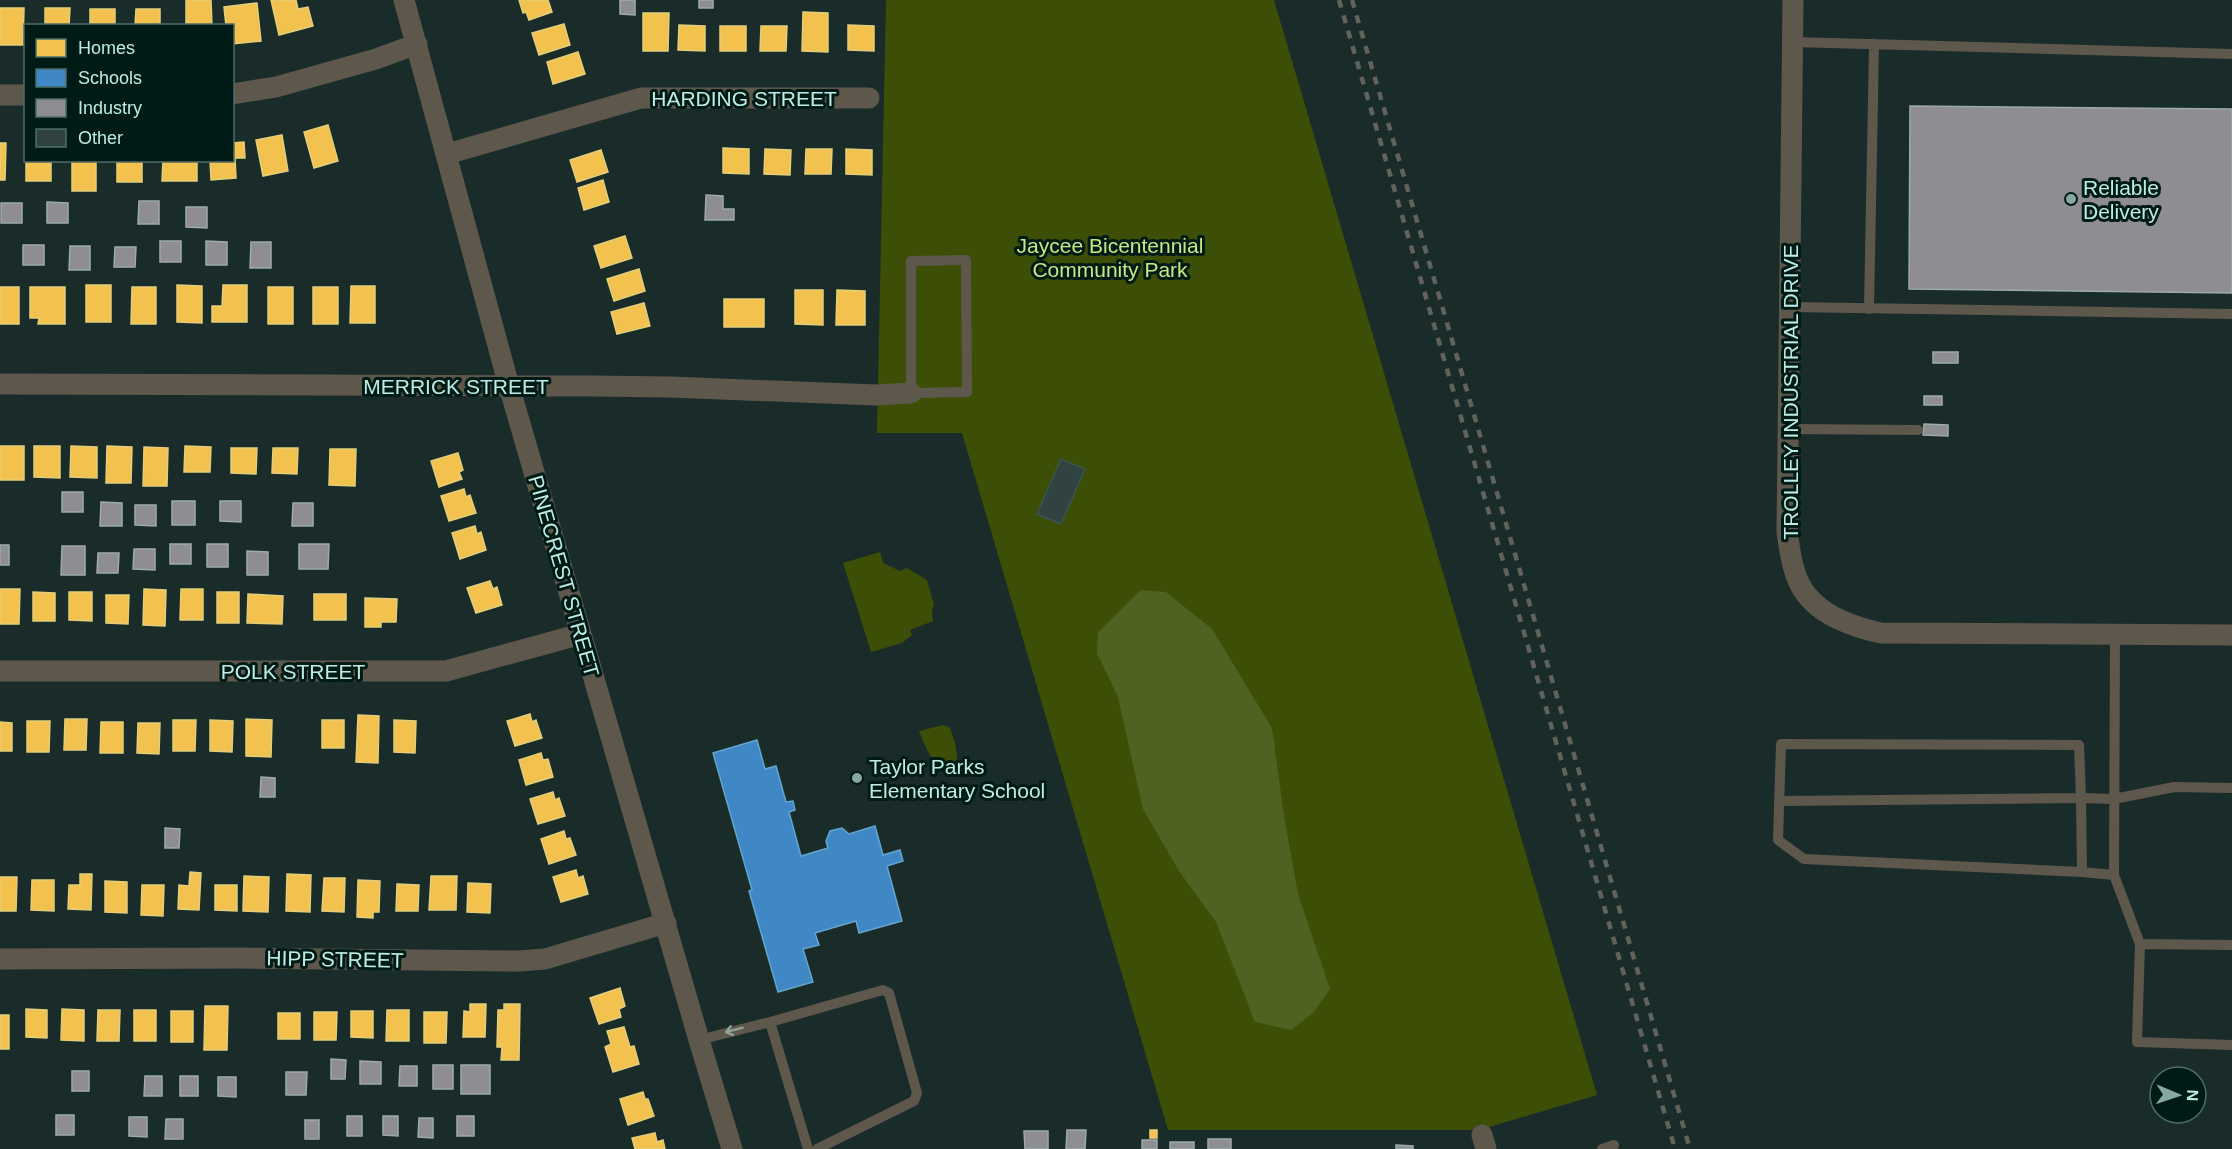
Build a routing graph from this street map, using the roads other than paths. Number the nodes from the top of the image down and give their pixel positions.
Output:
1 (404, 0) edge
2 (1793, 0) edge
3 (1793, 42) junction
4 (417, 44) junction
5 (1874, 44) junction
6 (2232, 54) edge
7 (234, 94) edge
8 (0, 95) edge
9 (24, 95) edge
10 (869, 98) dead end
11 (447, 154) junction
12 (1790, 308) junction
13 (1869, 309) junction
14 (2232, 314) edge
15 (0, 384) edge
16 (509, 386) junction
17 (911, 393) junction
18 (1788, 429) junction
19 (1918, 430) dead end
20 (581, 634) junction
21 (2115, 634) junction
22 (2232, 635) edge
23 (0, 671) edge
24 (2232, 788) edge
25 (2081, 798) junction
26 (2114, 799) junction
27 (1779, 801) junction
28 (2082, 872) junction
29 (2114, 875) junction
30 (666, 923) junction
31 (2140, 944) junction
32 (2232, 945) edge
33 (0, 959) edge
34 (770, 1023) junction
35 (699, 1040) junction
36 (2232, 1045) edge
37 (1614, 1145) dead end
38 (732, 1149) edge
39 (808, 1149) edge
40 (817, 1149) edge
41 (1602, 1149) edge

1 - 4 street, PINECREST STREET
2 - 3 street, TROLLEY INDUSTRIAL DRIVE
3 - 5 lane
3 - 12 street, TROLLEY INDUSTRIAL DRIVE
4 - 7 street
4 - 11 street, PINECREST STREET
5 - 6 lane
5 - 13 lane
8 - 9 street
10 - 11 street, HARDING STREET
11 - 16 street, PINECREST STREET
12 - 13 lane
12 - 18 street, TROLLEY INDUSTRIAL DRIVE
13 - 14 lane
15 - 16 street, MERRICK STREET
16 - 17 street, MERRICK STREET
16 - 20 street, PINECREST STREET
17 - 17 lane
18 - 19 lane
18 - 21 street, TROLLEY INDUSTRIAL DRIVE
20 - 23 street, POLK STREET
20 - 30 street, PINECREST STREET
21 - 22 street, TROLLEY INDUSTRIAL DRIVE
21 - 26 lane
24 - 26 lane
25 - 26 lane
25 - 27 lane
25 - 27 lane
25 - 28 lane
26 - 29 lane
27 - 28 lane
28 - 29 lane
29 - 31 lane
30 - 33 street, HIPP STREET
30 - 35 street, PINECREST STREET
31 - 32 lane
31 - 36 lane
34 -> 35 lane
34 - 39 lane
34 - 40 lane
35 - 38 street, PINECREST STREET
37 - 41 lane

